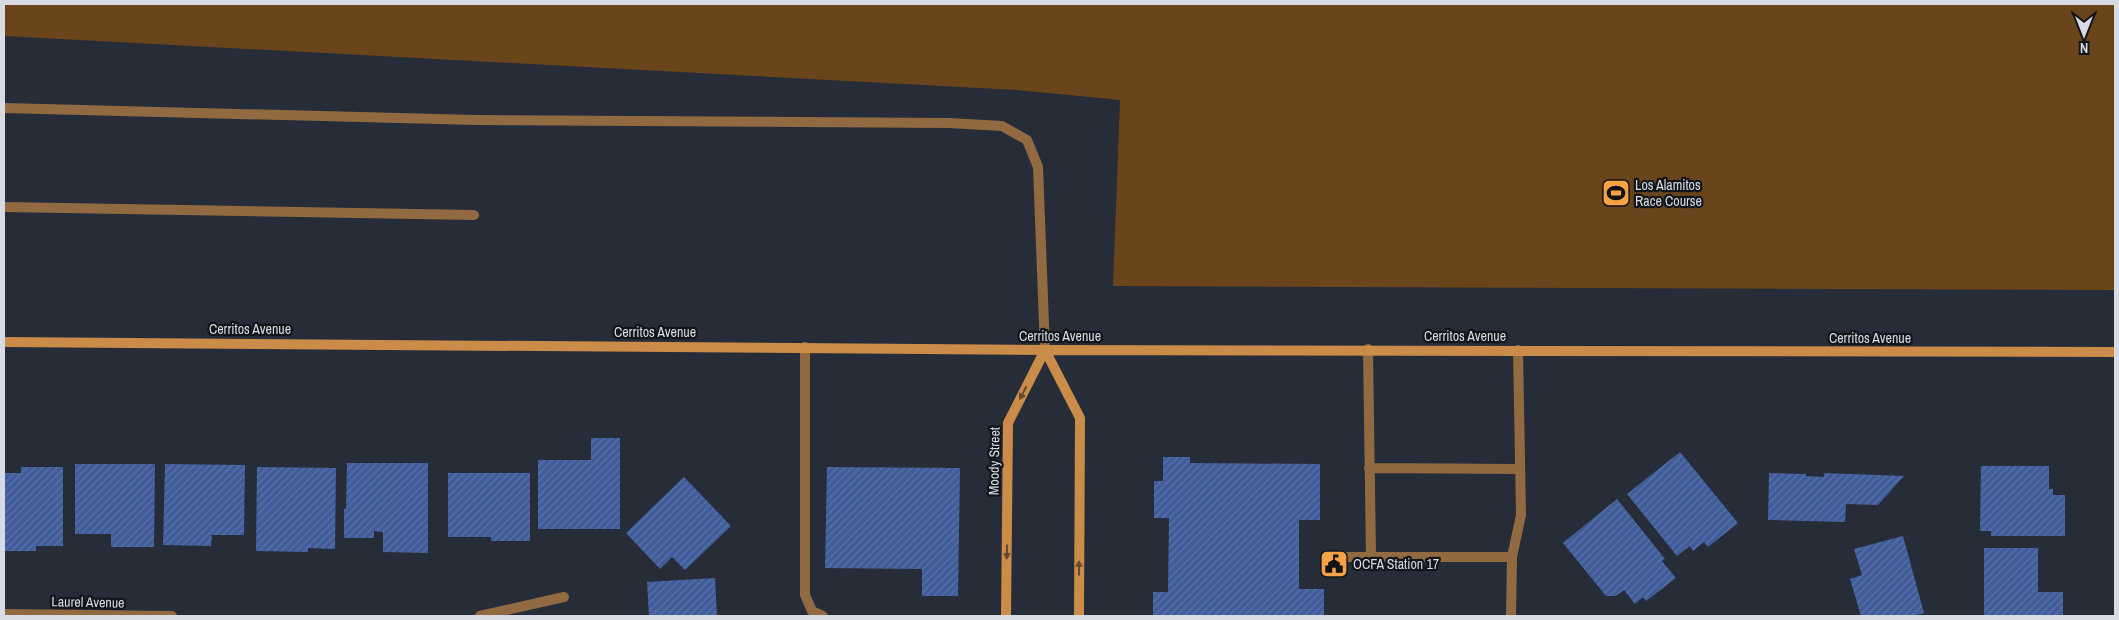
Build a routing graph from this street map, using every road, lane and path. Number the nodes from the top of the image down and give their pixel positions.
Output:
1 (4, 108) edge
2 (4, 207) edge
3 (474, 215) dead end
4 (4, 342) edge
5 (805, 347) junction
6 (1368, 349) junction
7 (1045, 350) junction
8 (1518, 350) junction
9 (2115, 352) edge
10 (1369, 468) junction
11 (1520, 469) junction
12 (1342, 557) dead end
13 (1371, 557) junction
14 (1512, 557) junction
15 (564, 598) dead end
16 (4, 614) edge
17 (172, 616) edge
18 (480, 616) edge
19 (823, 616) edge
20 (1006, 616) edge
21 (1079, 616) edge
22 (1511, 616) edge

1 - 7 street
2 - 3 street
4 - 5 main road, Cerritos Avenue
5 - 7 main road, Cerritos Avenue
5 - 19 street
6 - 7 main road, Cerritos Avenue
6 - 8 main road, Cerritos Avenue
6 - 10 street
7 -> 20 main road, Moody Street
21 -> 7 main road
8 - 9 main road, Cerritos Avenue
8 - 11 street
10 - 11 street
10 - 13 street
11 - 14 street
12 - 13 street
13 - 14 street
14 - 22 street
15 - 18 street
16 - 17 street, Laurel Avenue

